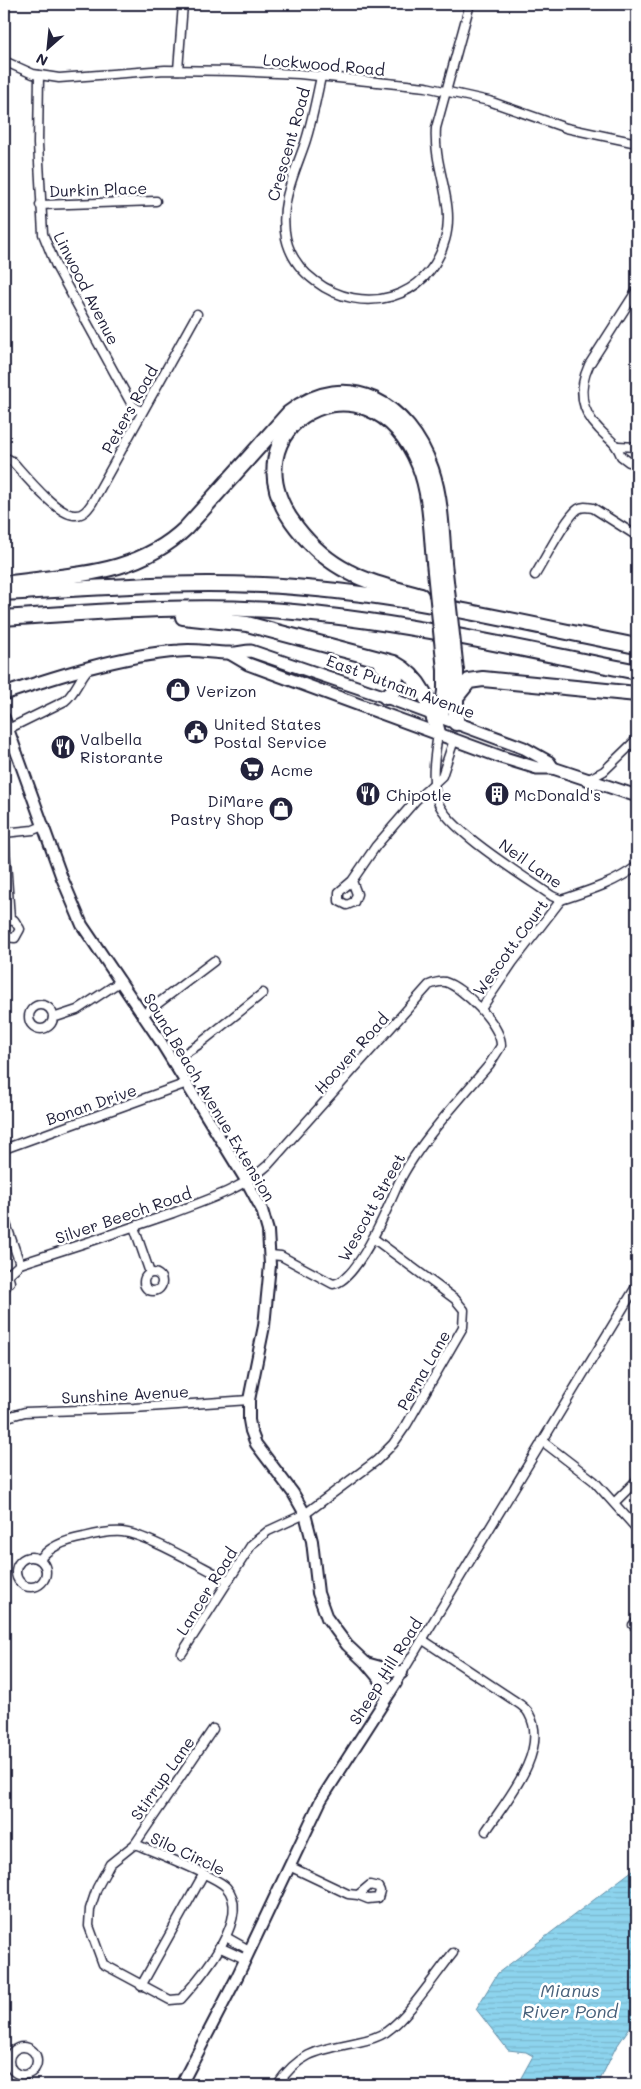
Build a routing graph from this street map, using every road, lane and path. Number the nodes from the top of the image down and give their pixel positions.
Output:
1 (183, 4) edge
2 (470, 4) edge
3 (598, 4) edge
4 (607, 4) edge
5 (4, 61) edge
6 (178, 70) junction
7 (39, 75) junction
8 (321, 77) junction
9 (448, 90) junction
10 (637, 143) edge
11 (156, 201) dead end
12 (40, 205) junction
13 (637, 290) edge
14 (197, 314) dead end
15 (142, 412) junction
16 (618, 446) junction
17 (637, 447) edge
18 (4, 457) edge
19 (637, 461) edge
20 (637, 536) edge
21 (439, 563) junction
22 (535, 575) dead end
23 (6, 589) edge
24 (98, 613) junction
25 (6, 618) edge
26 (518, 623) junction
27 (334, 646) junction
28 (637, 646) edge
29 (231, 654) junction
30 (88, 669) junction
31 (451, 671) junction
32 (637, 672) edge
33 (4, 694) edge
34 (637, 694) edge
35 (456, 696) junction
36 (386, 697) junction
37 (437, 716) junction
38 (4, 718) edge
39 (456, 723) junction
40 (6, 730) edge
41 (438, 733) junction
42 (637, 739) edge
43 (454, 740) junction
44 (554, 768) junction
45 (587, 780) junction
46 (435, 785) junction
47 (637, 796) edge
48 (43, 826) junction
49 (4, 833) edge
50 (637, 866) edge
51 (352, 881) dead end
52 (561, 900) junction
53 (7, 920) edge
54 (4, 937) edge
55 (214, 961) dead end
56 (120, 981) junction
57 (263, 993) dead end
58 (481, 1009) junction
59 (144, 1014) junction
60 (53, 1018) dead end
61 (173, 1061) junction
62 (187, 1083) junction
63 (4, 1149) edge
64 (248, 1182) junction
65 (4, 1218) edge
66 (134, 1227) junction
67 (373, 1238) junction
68 (270, 1255) junction
69 (20, 1264) junction
70 (6, 1273) edge
71 (150, 1273) dead end
72 (637, 1285) edge
73 (4, 1289) edge
74 (249, 1400) junction
75 (4, 1418) edge
76 (542, 1441) junction
77 (637, 1480) edge
78 (614, 1502) junction
79 (305, 1514) junction
80 (637, 1529) edge
81 (40, 1559) junction
82 (228, 1580) junction
83 (423, 1640) junction
84 (182, 1653) dead end
85 (366, 1662) junction
86 (402, 1673) junction
87 (393, 1687) junction
88 (213, 1729) dead end
89 (486, 1831) dead end
90 (135, 1844) junction
91 (289, 1866) junction
92 (203, 1875) junction
93 (358, 1895) dead end
94 (226, 1937) junction
95 (219, 1947) junction
96 (249, 1950) junction
97 (453, 1953) dead end
98 (245, 1960) junction
99 (141, 1986) junction
100 (182, 2085) edge
101 (277, 2085) edge

1 - 6 street
2 - 9 street, Crescent Road
3 - 4 street
5 - 7 street, Lockwood Road
6 - 7 street, Lockwood Road
6 - 8 street, Lockwood Road
7 - 12 street, Linwood Avenue
8 - 9 street, Lockwood Road
8 - 9 street, Crescent Road
9 - 10 street, Lockwood Road
11 - 12 street, Durkin Place
12 - 15 street, Linwood Avenue
13 - 16 street
14 - 15 street, Peters Road
15 - 18 street, Peters Road
16 - 17 street
16 - 19 street
20 - 22 street
21 - 23 highway
21 - 26 highway
21 - 31 highway, bridge
23 - 26 highway
24 - 25 highway
24 - 27 highway
24 - 32 highway
26 - 28 highway
27 - 36 highway
27 - 37 highway
29 - 30 main road, East Putnam Avenue
29 - 36 main road, East Putnam Avenue
29 - 41 main road, East Putnam Avenue
30 - 33 main road, East Putnam Avenue
30 - 40 street
31 - 35 highway
31 - 37 highway
34 - 35 highway
35 - 39 highway
36 - 37 main road, East Putnam Avenue
37 - 39 main road, East Putnam Avenue
37 - 41 highway
38 - 40 street, Sound Beach Avenue Extension
39 - 43 main road
39 - 44 main road, East Putnam Avenue
40 - 48 street, Sound Beach Avenue Extension
41 - 43 main road, East Putnam Avenue
41 - 46 street, Neil Lane
42 - 45 street
43 - 44 main road, East Putnam Avenue
43 - 46 street
44 - 45 main road, East Putnam Avenue
45 - 47 main road, East Putnam Avenue
46 - 51 street
46 - 52 street, Neil Lane
48 - 49 street
48 - 56 street, Sound Beach Avenue Extension
49 - 53 street
50 - 52 street, Neil Lane
52 - 58 street, Wescott Court
53 - 54 street
55 - 59 street
56 - 59 street, Sound Beach Avenue Extension
56 - 60 street
57 - 61 street
58 - 64 street, Hoover Road
58 - 67 street, Wescott Street
59 - 61 street, Sound Beach Avenue Extension
61 - 62 street, Sound Beach Avenue Extension
62 - 63 street, Bonan Drive
62 - 64 street, Sound Beach Avenue Extension
64 - 66 street, Silver Beech Road
64 - 68 street, Sound Beach Avenue Extension
65 - 69 street
66 - 69 street, Silver Beech Road
66 - 71 street
67 - 68 street, Wescott Street
67 - 79 street, Perna Lane
68 - 74 street, Sound Beach Avenue Extension
69 - 70 street, Silver Beech Road
70 - 73 street, Silver Beech Road
72 - 76 street, Sheep Hill Road
74 - 75 street, Sunshine Avenue
74 - 79 street, Sound Beach Avenue Extension
76 - 78 street
76 - 83 street, Sheep Hill Road
77 - 78 street
78 - 80 street
79 - 82 street, Lancer Road
79 - 85 street, Sound Beach Avenue Extension
81 - 81 street
81 - 82 street
82 - 84 street, Lancer Road
83 - 86 street, Sheep Hill Road
83 - 89 street
85 - 86 street, Sound Beach Avenue Extension
85 - 87 street, Sound Beach Avenue Extension
86 - 87 street, Sheep Hill Road
87 - 91 street, Sheep Hill Road
88 - 90 street, Stirrup Lane
90 - 92 street, Silo Circle
90 - 99 street, Silo Circle
91 - 93 street
91 - 96 street, Sheep Hill Road
92 - 94 street, Silo Circle
92 - 99 street
94 - 95 street, Silo Circle
94 - 96 street
95 - 98 street
95 - 99 street, Silo Circle
96 - 98 street, Sheep Hill Road
97 - 101 street
98 - 100 street, Sheep Hill Road

